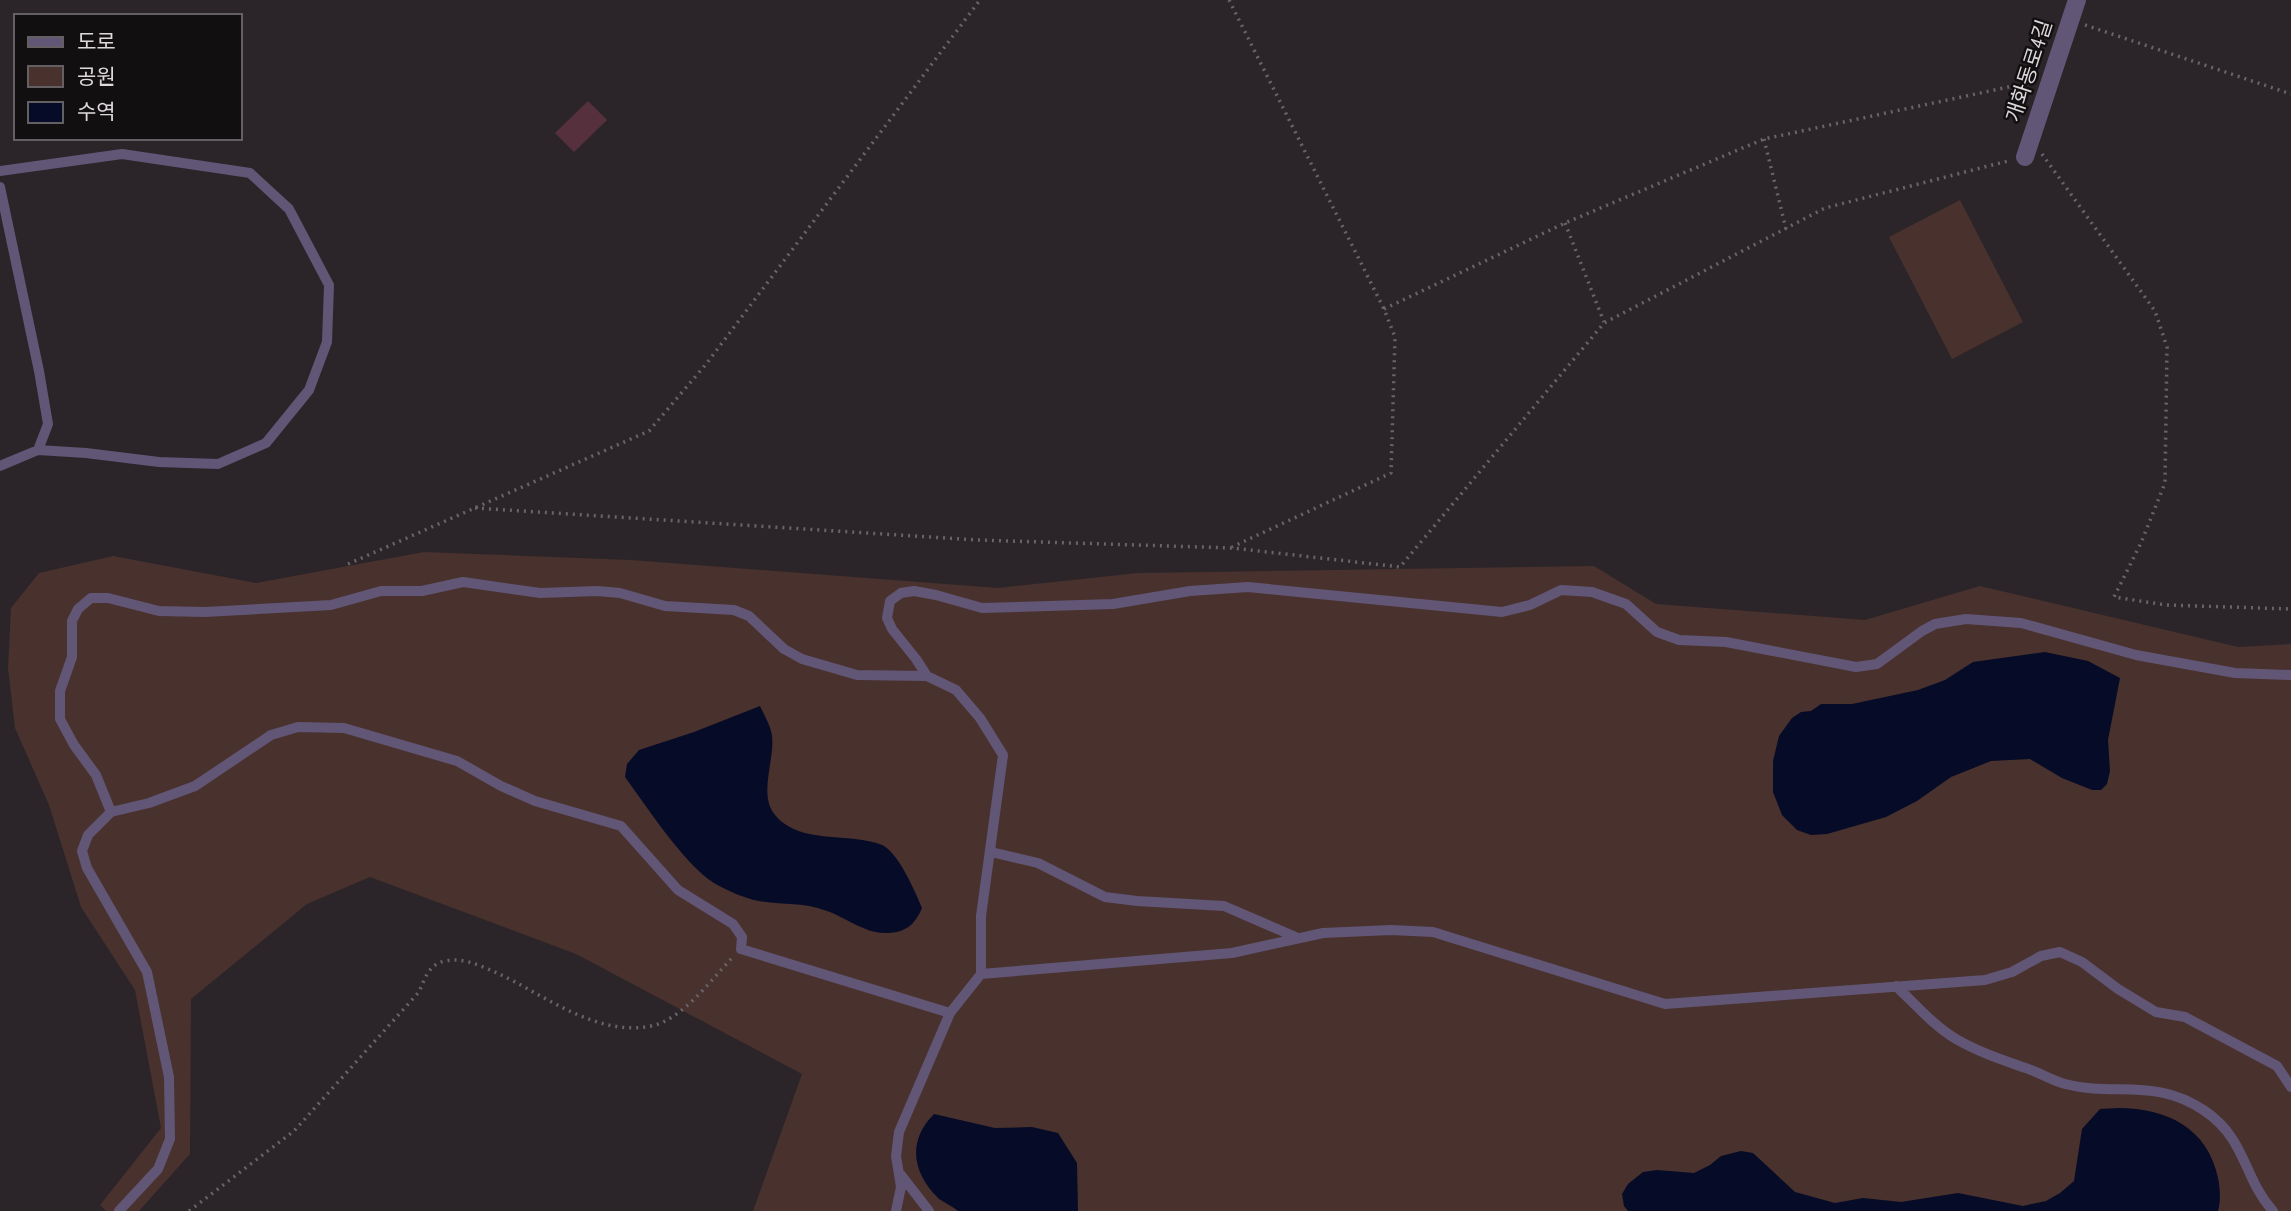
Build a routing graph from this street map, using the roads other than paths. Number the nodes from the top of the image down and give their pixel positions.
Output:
1 (2077, 0) edge
2 (2025, 157) road end
3 (0, 171) edge
4 (0, 187) edge
5 (38, 450) junction
6 (0, 466) edge
7 (927, 676) junction
8 (2291, 676) edge
9 (111, 812) junction
10 (992, 852) junction
11 (1299, 938) junction
12 (981, 974) junction
13 (1896, 986) junction
14 (950, 1013) junction
15 (2291, 1087) edge
16 (899, 1172) junction
17 (118, 1211) edge
18 (895, 1211) edge
19 (929, 1211) edge
20 (2273, 1211) edge

1 - 2 street, 개화동로4길
3 - 5 lane
4 - 5 lane
5 - 6 lane
7 - 8 lane
7 - 9 lane
7 - 10 lane
9 - 14 lane
9 - 17 lane
10 - 11 lane
10 - 12 lane
11 - 12 lane
11 - 13 lane
12 - 14 lane
13 - 15 lane
13 - 20 lane
14 - 16 lane
16 - 18 lane
16 - 19 lane

